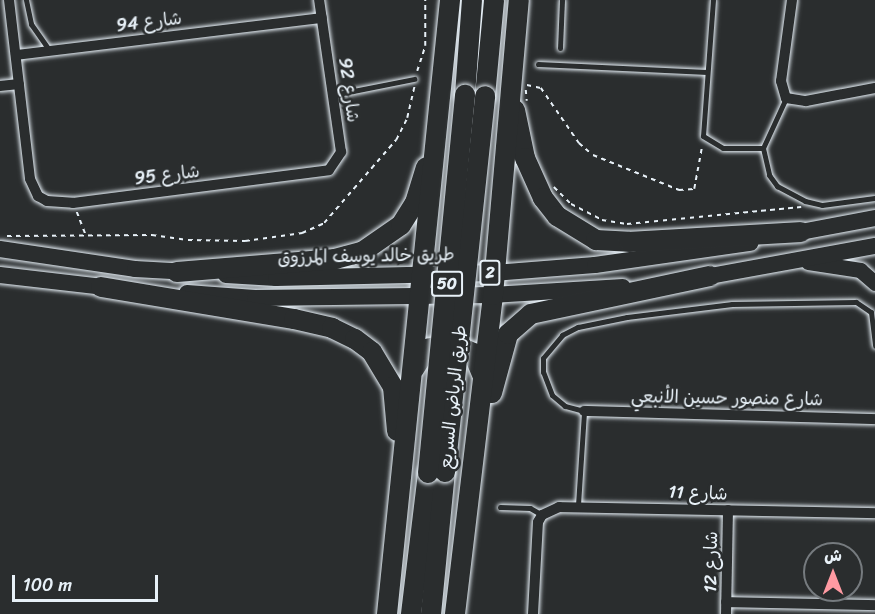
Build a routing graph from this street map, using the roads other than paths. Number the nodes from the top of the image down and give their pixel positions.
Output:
1 (9, 0) edge
2 (26, 0) edge
3 (320, 0) edge
4 (450, 0) edge
5 (472, 0) edge
6 (494, 0) edge
7 (519, 0) edge
8 (562, 0) edge
9 (713, 0) edge
10 (792, 0) edge
11 (322, 18) junction
12 (560, 48) dead end
13 (50, 51) junction
14 (16, 55) junction
15 (538, 64) dead end
16 (707, 72) junction
17 (414, 79) road end
18 (19, 84) junction
19 (0, 86) edge
20 (518, 86) junction
21 (875, 88) edge
22 (333, 96) junction
23 (786, 98) junction
24 (442, 101) junction
25 (763, 148) junction
26 (319, 173) joint
27 (875, 198) edge
28 (430, 213) junction
29 (498, 215) junction
30 (875, 218) edge
31 (801, 232) junction
32 (875, 246) edge
33 (0, 249) edge
34 (796, 261) junction
35 (177, 272) junction
36 (495, 273) junction
37 (0, 275) edge
38 (423, 275) junction
39 (710, 276) junction
40 (875, 283) edge
41 (101, 287) junction
42 (421, 296) junction
43 (493, 296) junction
44 (875, 346) edge
45 (414, 369) junction
46 (483, 376) junction
47 (584, 411) junction
48 (873, 417) edge
49 (473, 468) junction
50 (437, 473) junction
51 (398, 495) junction
52 (578, 505) junction
53 (500, 507) dead end
54 (728, 510) junction
55 (875, 513) edge
56 (542, 515) junction
57 (726, 602) junction
58 (875, 605) edge
59 (387, 614) edge
60 (411, 614) edge
61 (431, 614) edge
62 (455, 614) edge
63 (533, 614) edge
64 (726, 614) edge

1 - 14 street
2 - 13 lane
3 - 11 street, شارع 92
4 - 24 highway
5 - 50 highway, طريق الرياض السريع / 50, bridge
6 - 50 highway, طريق الرياض السريع / 50, bridge
7 - 20 highway
8 - 12 lane
9 - 16 lane
10 - 23 street
11 - 13 street, شارع 94
11 - 22 street, شارع 92
13 - 14 street, شارع 94
14 - 18 street
15 - 16 lane
16 - 25 lane
17 - 22 lane
18 - 19 street
18 - 26 street, شارع 95
20 - 29 highway
20 - 31 highway
21 - 23 street
22 - 26 street, شارع 92
23 - 25 lane
24 - 28 highway
24 - 35 highway
25 - 27 lane
28 - 29 highway
28 - 38 highway
29 - 36 highway
30 - 31 main road, طريق خالد يوسف المرزوق / 2
31 - 36 main road, طريق خالد يوسف المرزوق / 2
32 - 34 main road, 2
33 - 35 main road, طريق خالد يوسف المرزوق / 2
34 - 39 main road, 2
34 - 40 street
35 - 38 main road, طريق خالد يوسف المرزوق / 2
36 - 38 main road, طريق خالد يوسف المرزوق / 2
36 - 43 highway
37 - 41 main road, 2
38 - 42 highway
39 - 43 main road, 2
39 - 49 highway
41 - 42 main road, 2
41 - 51 highway
42 - 43 main road, 2
42 - 45 highway
43 - 46 highway
44 - 47 lane
45 - 46 highway
45 - 51 highway
46 - 49 highway
47 - 48 street, شارع منصور حسين الأنبعي
47 - 52 lane
49 - 62 highway
50 - 60 highway, طريق الرياض السريع / 50
50 - 61 highway, طريق الرياض السريع / 50
51 - 59 highway
52 - 54 street, شارع 11
52 - 56 street, شارع 11
53 - 56 lane
54 - 55 street, شارع 11
54 - 57 street, شارع 12
56 - 63 street
57 - 58 street
57 - 64 street, شارع 12

